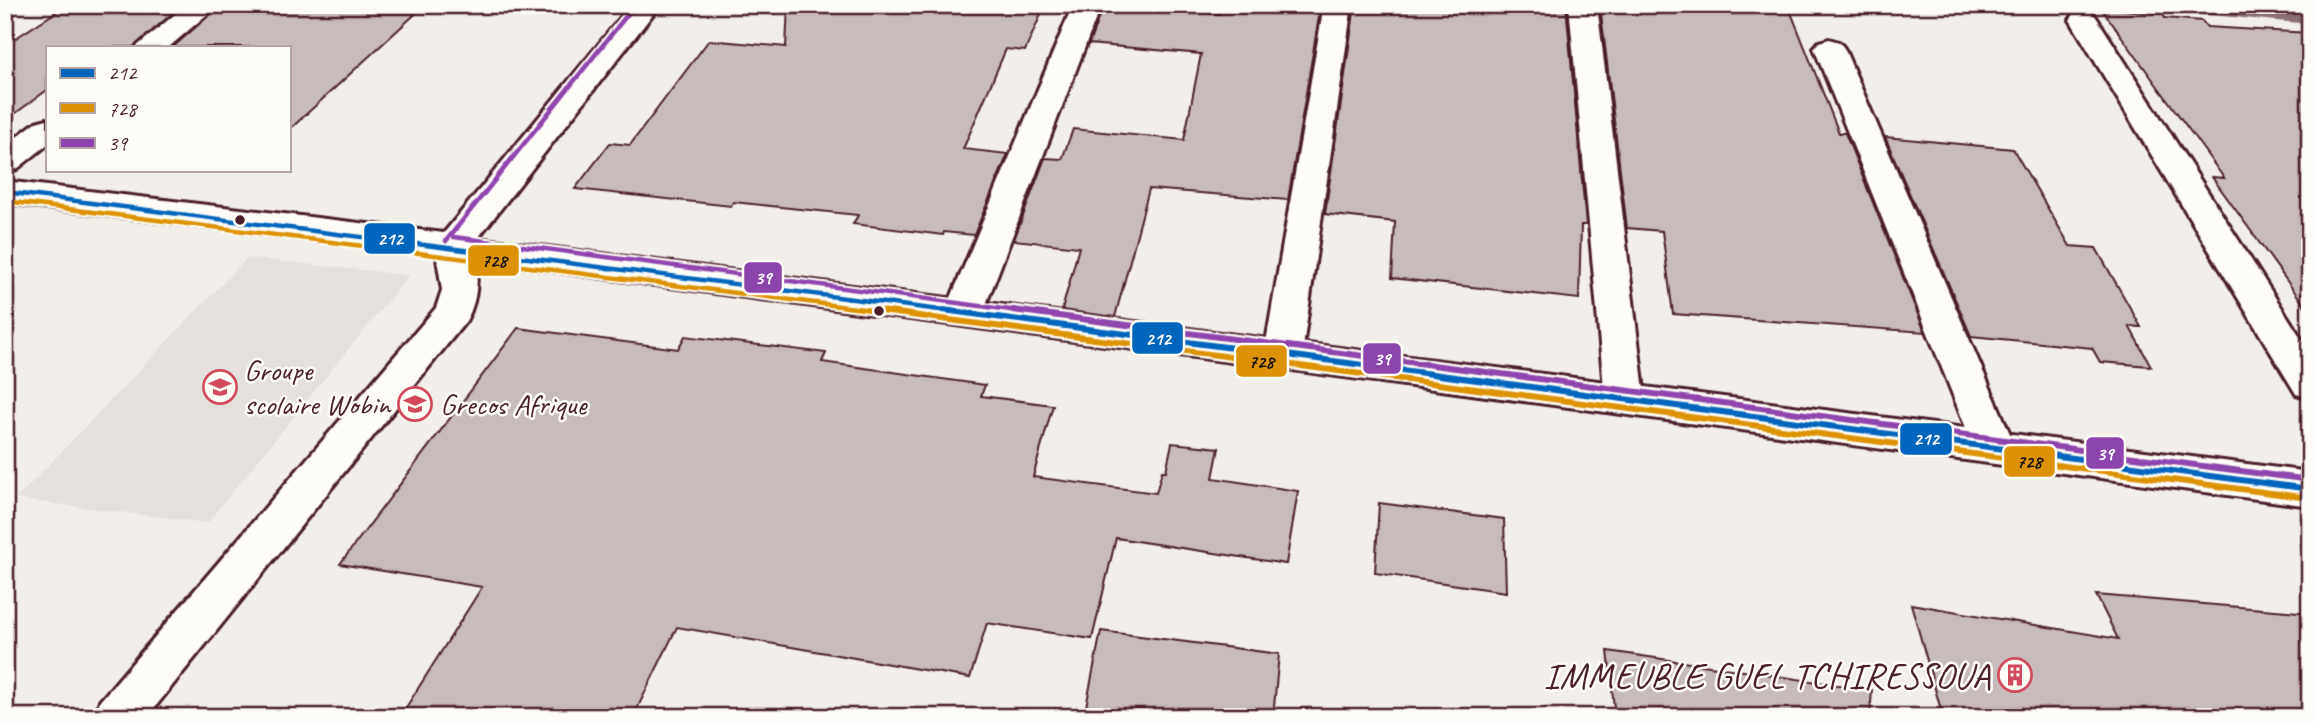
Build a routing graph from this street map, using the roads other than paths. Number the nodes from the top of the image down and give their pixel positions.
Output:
1 (204, 5) edge
2 (646, 5) edge
3 (1087, 5) edge
4 (1338, 5) edge
5 (1583, 5) edge
6 (2084, 20) dead end
7 (152, 46) edge
8 (1829, 48) dead end
9 (46, 130) edge
10 (5, 162) edge
11 (5, 192) edge
12 (453, 246) junction
13 (964, 312) junction
14 (1283, 354) junction
15 (2310, 384) edge
16 (1625, 399) junction
17 (1995, 448) junction
18 (2310, 489) edge
19 (117, 717) edge

1 - 7 street
2 - 12 street
3 - 13 street
4 - 14 street
5 - 16 street
6 - 15 street
8 - 17 street
9 - 10 street
11 - 12 street
12 - 13 street
12 - 19 street
13 - 14 street
14 - 16 street
16 - 17 street
17 - 18 street

